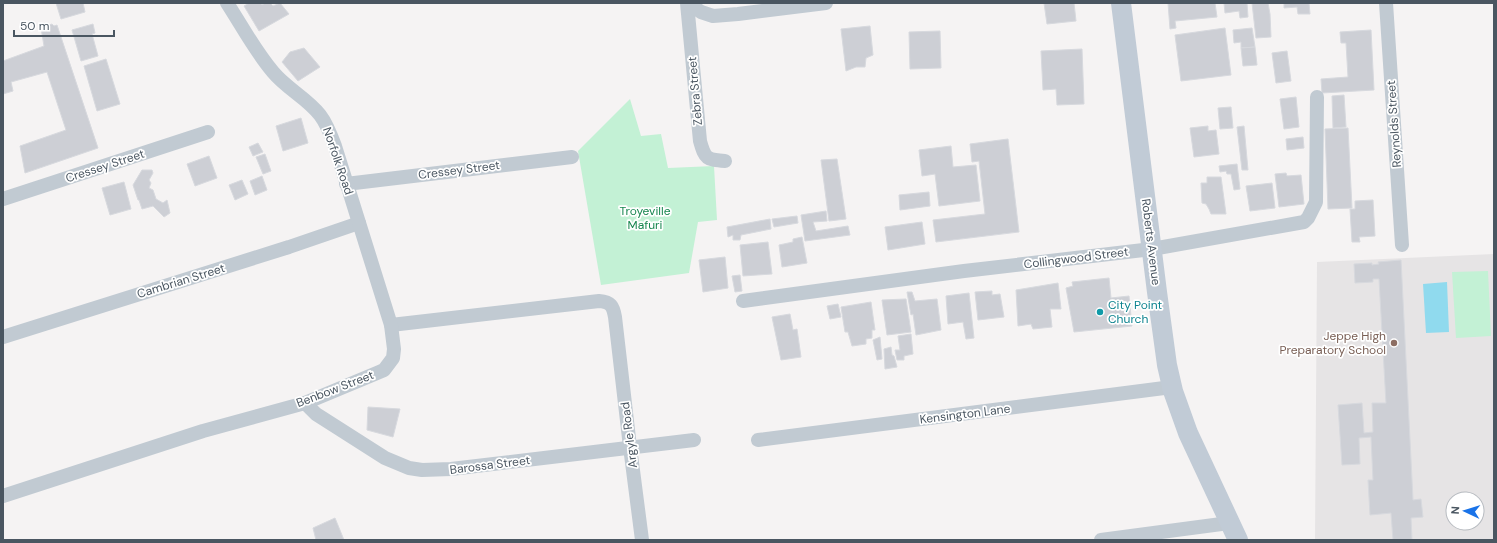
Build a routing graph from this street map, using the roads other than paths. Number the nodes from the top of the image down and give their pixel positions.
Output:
1 (227, 3) edge
2 (688, 3) edge
3 (826, 3) edge
4 (1121, 3) edge
5 (1386, 3) edge
6 (1317, 97) dead end
7 (208, 132) dead end
8 (572, 157) dead end
9 (725, 161) dead end
10 (346, 184) junction
11 (3, 199) edge
12 (359, 223) junction
13 (1402, 245) dead end
14 (1152, 249) junction
15 (742, 301) dead end
16 (391, 325) junction
17 (3, 336) edge
18 (1172, 387) junction
19 (305, 403) junction
20 (694, 440) dead end
21 (758, 440) dead end
22 (630, 448) junction
23 (3, 496) edge
24 (1234, 532) edge
25 (642, 540) edge
26 (1101, 540) edge

1 - 10 street, Norfolk Road
2 - 3 street
2 - 9 street, Zebra Street
4 - 14 main road, Roberts Avenue
5 - 13 street, Reynolds Street
6 - 14 street, Collingwood Street
7 - 11 street, Cressey Street
8 - 10 street, Cressey Street
10 - 12 street, Norfolk Road
12 - 16 street, Norfolk Road
12 - 17 street, Cambrian Street
14 - 15 street, Collingwood Street
14 - 18 main road, Roberts Avenue
16 - 19 street, Benbow Street
16 - 22 street, Argyle Road
18 - 21 street, Kensington Lane
18 - 24 main road, Roberts Avenue
19 - 22 street, Barossa Street
19 - 23 street, Benbow Street
20 - 22 street, Barossa Street
22 - 25 street, Argyle Road
24 - 26 street

